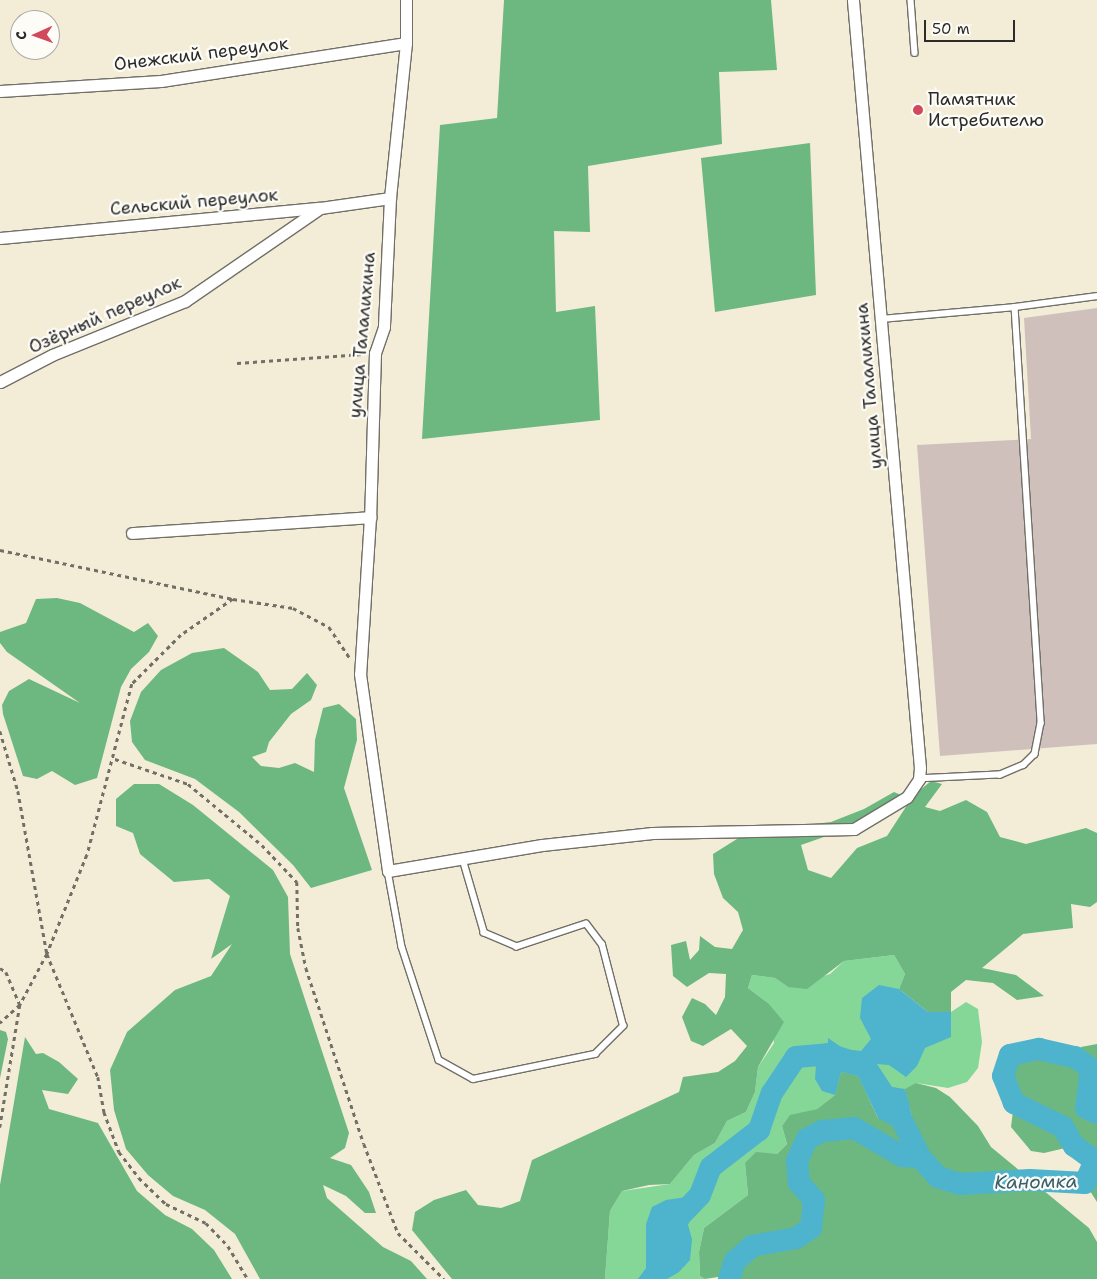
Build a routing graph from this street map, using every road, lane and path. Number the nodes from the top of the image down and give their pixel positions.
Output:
1 (406, 0) edge
2 (853, 0) edge
3 (911, 0) edge
4 (406, 43) junction
5 (915, 53) dead end
6 (0, 91) edge
7 (390, 198) junction
8 (320, 208) junction
9 (0, 238) edge
10 (1097, 296) edge
11 (1014, 307) junction
12 (881, 319) junction
13 (375, 353) junction
14 (237, 363) dead end
15 (0, 382) edge
16 (370, 517) junction
17 (132, 533) dead end
18 (0, 550) edge
19 (233, 599) junction
20 (360, 674) junction
21 (0, 731) edge
22 (114, 759) junction
23 (920, 774) junction
24 (462, 858) junction
25 (388, 871) junction
26 (47, 954) junction
27 (0, 968) edge
28 (20, 1005) junction
29 (0, 1023) edge
30 (0, 1127) edge
31 (248, 1279) edge
32 (444, 1279) edge

1 - 4 street, улица Талалихина
2 - 12 street, улица Талалихина
3 - 5 lane
4 - 6 street, Онежский переулок
4 - 7 street, улица Талалихина
7 - 8 street, Сельский переулок
7 - 13 street, улица Талалихина
8 - 9 street, Сельский переулок
8 - 15 street, Озёрный переулок
10 - 11 lane
11 - 12 lane
11 - 23 lane
12 - 23 street, улица Талалихина
13 - 14 path
13 - 16 street, улица Талалихина
16 - 17 street
16 - 20 street, улица Талалихина
18 - 19 path
19 - 20 path
19 - 22 path
20 - 25 street, улица Талалихина
21 - 26 path
22 - 26 path
22 - 32 path
23 - 24 street
24 - 25 street
24 - 25 lane
26 - 28 path
26 - 31 path
27 - 28 path
28 - 29 path
28 - 30 path

